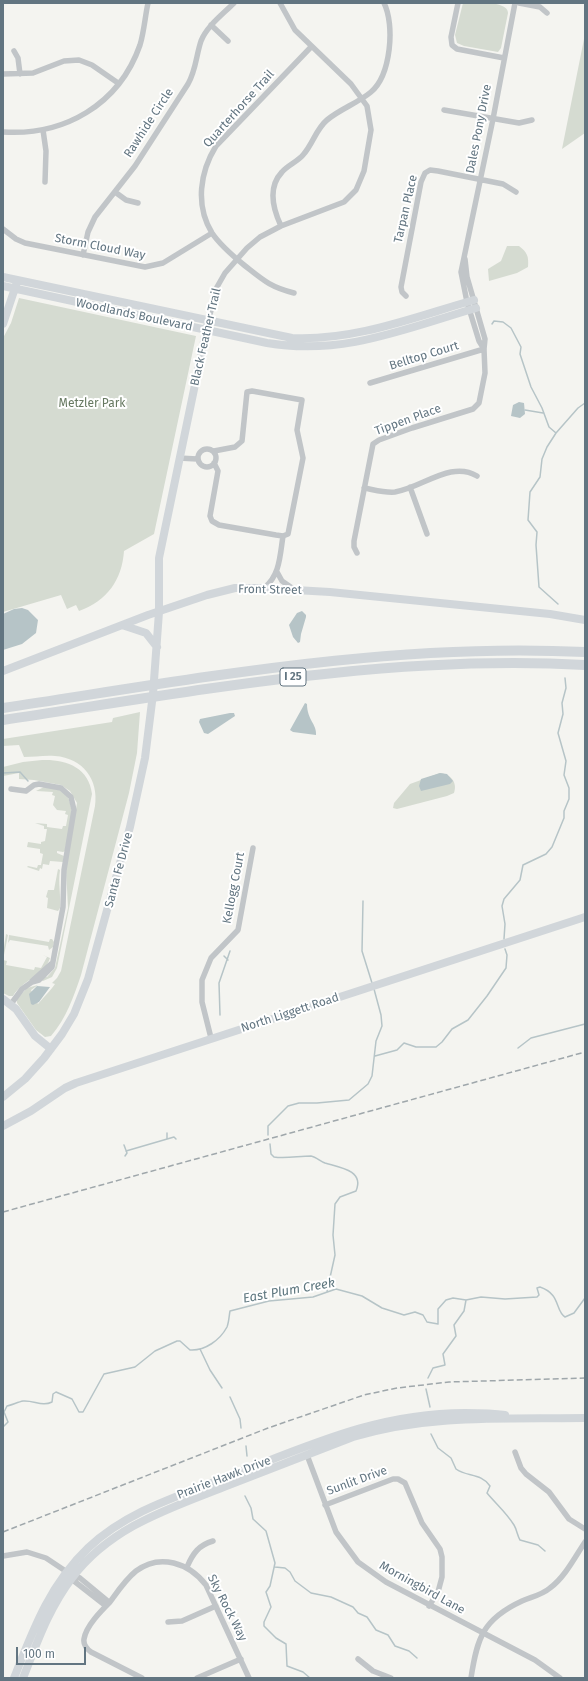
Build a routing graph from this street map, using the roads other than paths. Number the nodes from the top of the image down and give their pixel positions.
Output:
1 (148, 3) edge
2 (234, 3) edge
3 (280, 3) edge
4 (384, 3) edge
5 (458, 3) edge
6 (515, 3) edge
7 (519, 3) edge
8 (547, 13) dead end
9 (211, 25) junction
10 (228, 41) dead end
11 (311, 47) junction
12 (14, 51) dead end
13 (504, 58) junction
14 (3, 74) edge
15 (20, 74) junction
16 (118, 83) junction
17 (362, 99) junction
18 (444, 110) dead end
19 (493, 119) junction
20 (532, 120) dead end
21 (43, 130) junction
22 (3, 132) edge
23 (481, 180) junction
24 (45, 182) dead end
25 (115, 192) junction
26 (516, 192) dead end
27 (138, 203) dead end
28 (281, 226) junction
29 (3, 229) edge
30 (212, 233) junction
31 (83, 255) junction
32 (237, 259) junction
33 (3, 277) edge
34 (16, 285) junction
35 (3, 286) edge
36 (294, 293) dead end
37 (406, 296) dead end
38 (472, 305) junction
39 (3, 324) edge
40 (207, 326) junction
41 (484, 349) junction
42 (370, 383) dead end
43 (214, 451) junction
44 (179, 458) junction
45 (197, 459) junction
46 (214, 463) junction
47 (477, 476) dead end
48 (410, 487) junction
49 (364, 488) junction
50 (427, 534) dead end
51 (283, 536) junction
52 (357, 553) dead end
53 (277, 572) junction
54 (264, 588) junction
55 (295, 590) junction
56 (159, 612) junction
57 (550, 614) junction
58 (585, 615) edge
59 (585, 620) edge
60 (122, 624) junction
61 (157, 646) junction
62 (585, 652) edge
63 (585, 664) edge
64 (3, 671) edge
65 (3, 708) edge
66 (3, 720) edge
67 (11, 789) dead end
68 (253, 848) dead end
69 (585, 917) edge
70 (3, 999) edge
71 (11, 1004) junction
72 (211, 1038) junction
73 (51, 1049) junction
74 (3, 1097) edge
75 (3, 1126) edge
76 (517, 1417) junction
77 (585, 1418) edge
78 (515, 1452) dead end
79 (307, 1455) junction
80 (325, 1505) junction
81 (585, 1529) edge
82 (213, 1541) dead end
83 (585, 1542) edge
84 (3, 1556) edge
85 (187, 1567) junction
86 (70, 1574) junction
87 (108, 1604) junction
88 (216, 1606) junction
89 (429, 1606) junction
90 (168, 1622) dead end
91 (482, 1633) junction
92 (241, 1659) junction
93 (358, 1659) dead end
94 (14, 1678) edge
95 (23, 1678) edge
96 (142, 1678) edge
97 (197, 1678) edge
98 (249, 1678) edge
99 (391, 1678) edge
100 (471, 1678) edge
101 (560, 1678) edge

1 - 16 street
2 - 9 street, Rawhide Circle
3 - 11 street, Black Feather Trail
4 - 17 street
5 - 13 street
6 - 13 street, Dales Pony Drive
7 - 8 street
9 - 10 street
9 - 25 street, Rawhide Circle
11 - 17 street, Black Feather Trail
11 - 30 street, Quarterhorse Trail
12 - 15 street
13 - 19 street, Dales Pony Drive
14 - 15 street
15 - 16 street
16 - 21 street
17 - 28 street
17 - 28 street, Black Feather Trail
18 - 19 street
19 - 20 street
19 - 23 street, Dales Pony Drive
21 - 22 street
21 - 24 street
23 - 26 street, Tarpan Place
23 - 37 street, Tarpan Place
23 - 38 street, Dales Pony Drive
25 - 27 street
25 - 31 street, Rawhide Circle
28 - 32 street, Black Feather Trail
29 - 31 street, Storm Cloud Way
30 - 31 street, Storm Cloud Way
30 - 32 street, Quarterhorse Trail
32 - 36 street, Quarterhorse Trail
32 - 40 street, Black Feather Trail
33 - 34 street, Woodlands Boulevard
34 - 35 street, Woodlands Boulevard
34 - 39 street
34 - 40 street, Woodlands Boulevard
38 - 40 street, Woodlands Boulevard
38 - 41 street, Tippen Place
40 - 44 street, Black Feather Trail
41 - 42 street, Belltop Court
41 - 49 street, Tippen Place
43 - 45 street
43 - 46 street
43 - 51 street
44 - 45 street
44 - 56 street, Black Feather Trail
45 - 46 street
46 - 51 street
47 - 48 street
48 - 49 street
48 - 50 street
49 - 52 street, Tippen Place
51 - 53 street
53 - 54 street
53 - 55 street
54 - 55 street, Front Street
54 - 56 street, Front Street
55 - 57 street, Front Street
56 - 60 street, Front Street
56 - 61 street, Santa Fe Drive
57 - 58 street, Front Street
57 - 59 street, Front Street
60 - 61 street
60 - 64 street, Front Street
61 - 73 street, Santa Fe Drive
62 - 65 highway, I 25
63 - 66 highway, I 25
67 - 71 street
68 - 72 street, Kellogg Court
69 - 72 street, North Liggett Road
70 - 71 street
71 - 73 street
72 - 75 street, North Liggett Road
73 - 74 street, Santa Fe Drive
76 - 77 street, Prairie Hawk Drive
76 - 79 street, Prairie Hawk Drive
76 - 86 street, Prairie Hawk Drive
78 - 81 street
79 - 80 street, Morningbird Lane
79 - 86 street, Prairie Hawk Drive
80 - 89 street, Morningbird Lane
80 - 89 street, Sunlit Drive
82 - 85 street
83 - 91 street
84 - 86 street
85 - 87 street, Sky Rock Way
85 - 88 street, Sky Rock Way
86 - 87 street
86 - 94 street, Prairie Hawk Drive
86 - 95 street, Prairie Hawk Drive
87 - 96 street, Sky Rock Way
88 - 90 street
88 - 92 street, Sky Rock Way
89 - 91 street, Morningbird Lane
91 - 100 street
91 - 101 street, Morningbird Lane
92 - 97 street
92 - 98 street, Sky Rock Way
93 - 99 street

